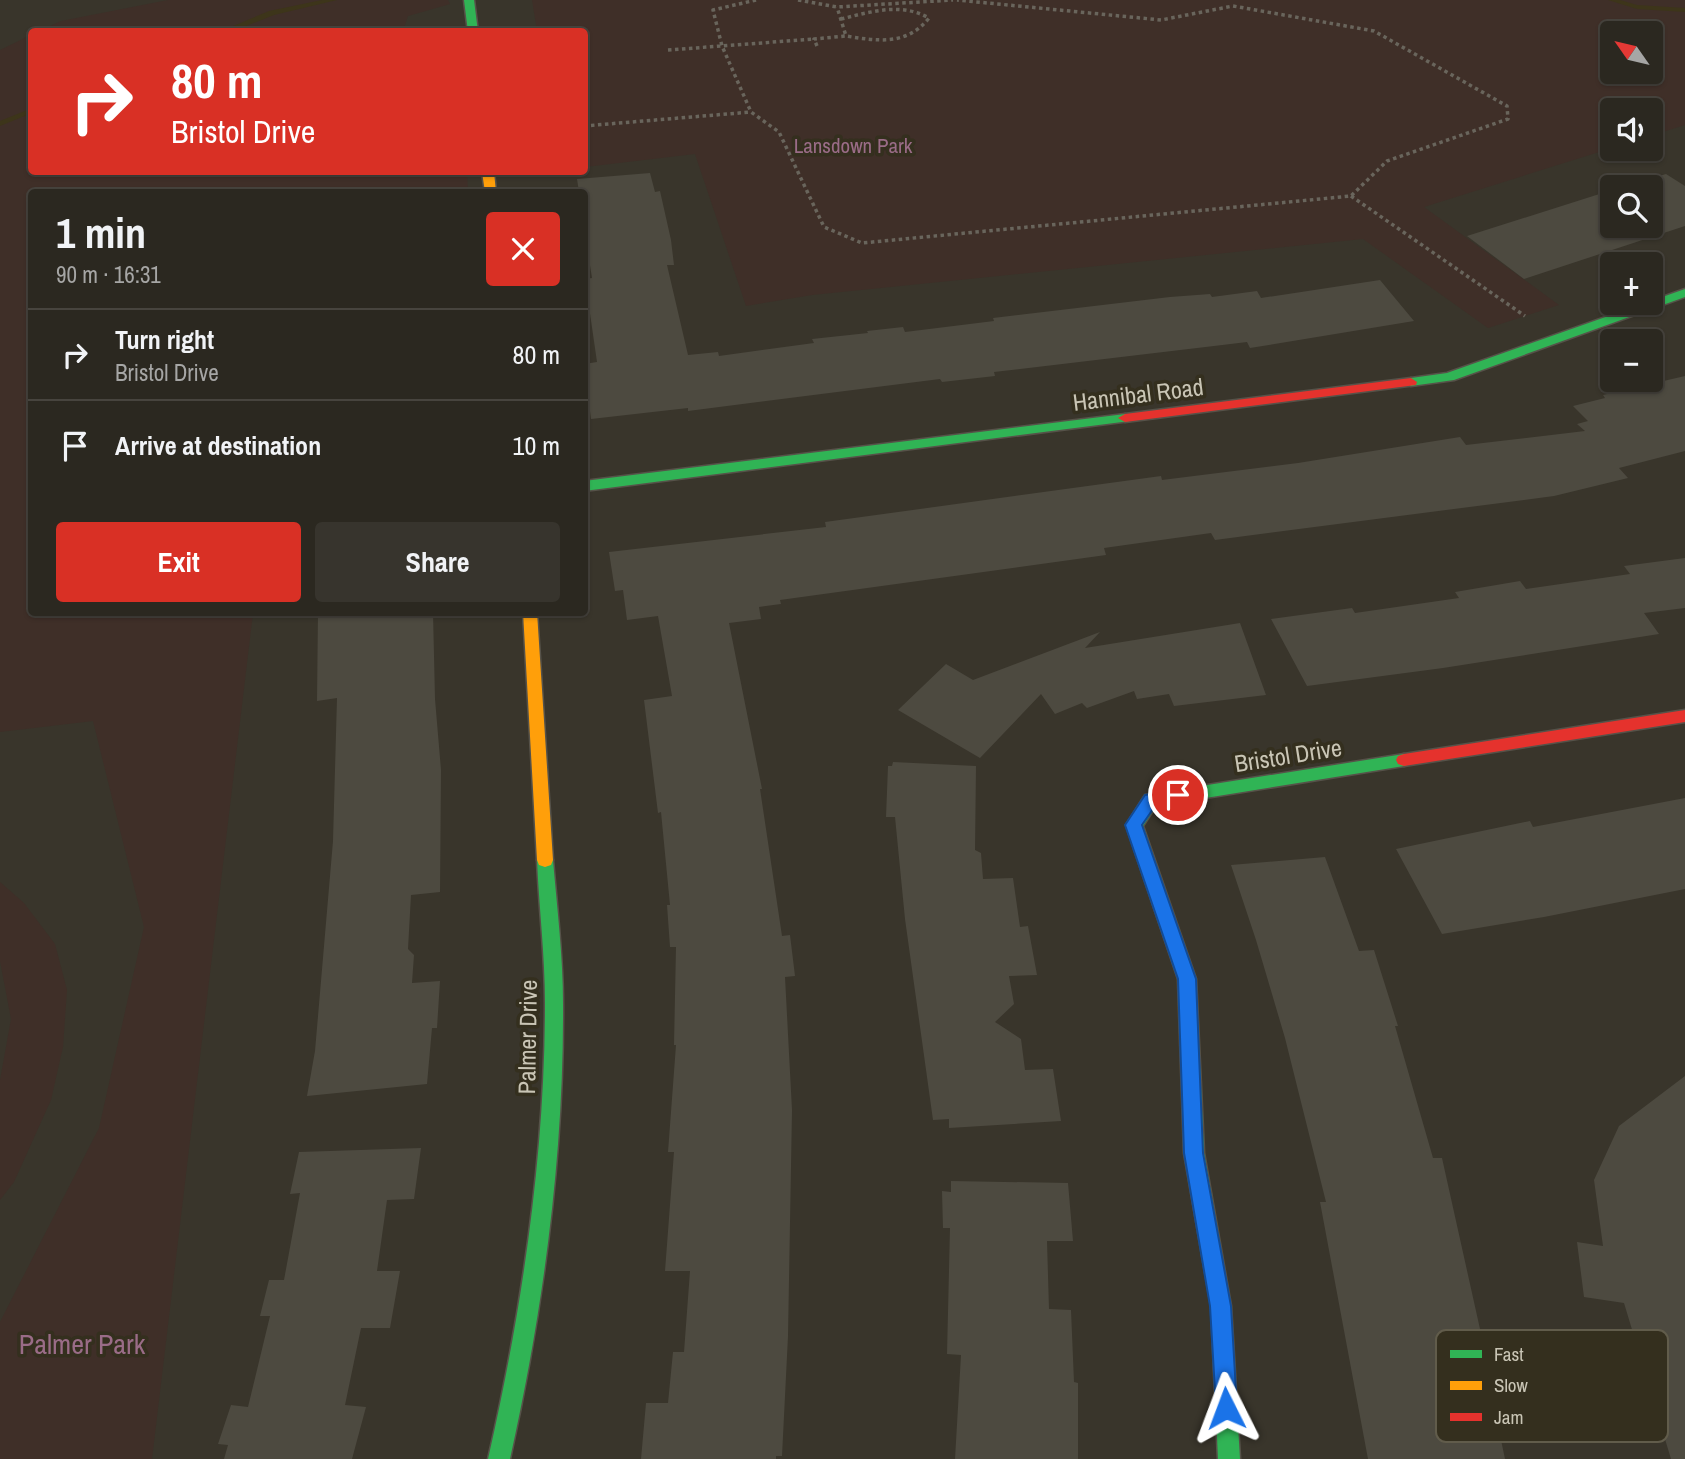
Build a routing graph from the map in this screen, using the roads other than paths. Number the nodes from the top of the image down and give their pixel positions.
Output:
1 (468, 0) edge
2 (472, 28) edge
3 (1685, 293) edge
4 (588, 485) edge
5 (530, 616) edge
6 (1685, 716) edge
7 (499, 1459) edge
8 (1229, 1459) edge

1 - 2 street
3 - 4 street, Hannibal Road
5 - 7 street, Palmer Drive
6 - 8 street, Bristol Drive

